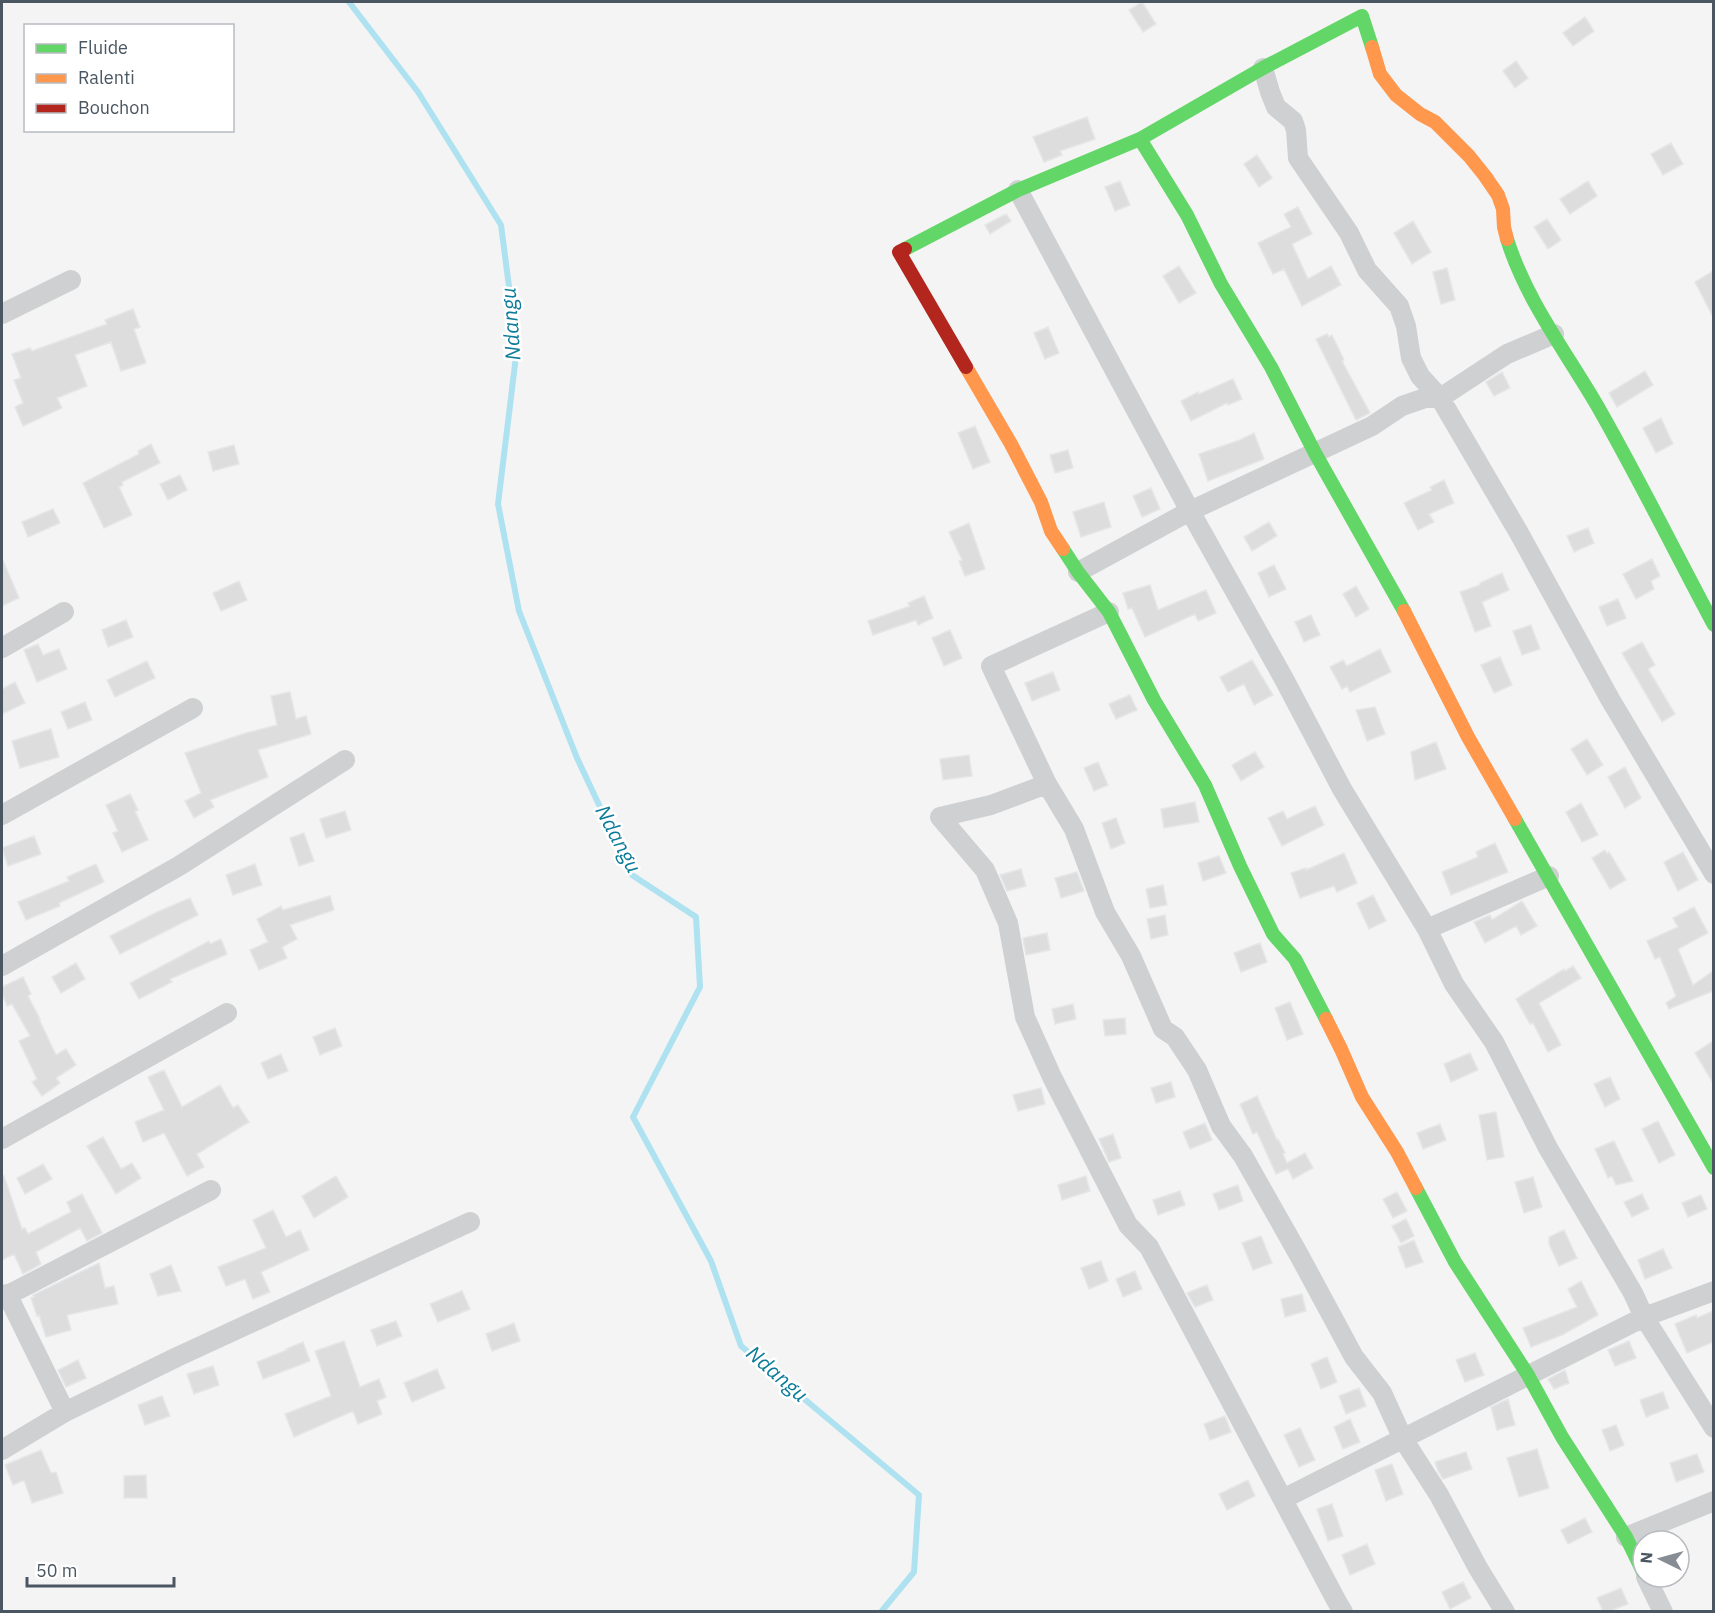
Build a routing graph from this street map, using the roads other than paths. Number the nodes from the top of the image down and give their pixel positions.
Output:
1 (1263, 68) junction
2 (1140, 139) junction
3 (1018, 190) junction
4 (71, 280) dead end
5 (2, 314) edge
6 (1554, 334) junction
7 (1440, 398) junction
8 (1315, 453) junction
9 (1190, 511) junction
10 (1078, 572) junction
11 (64, 612) dead end
12 (1109, 612) junction
13 (1713, 625) edge
14 (2, 648) edge
15 (193, 708) dead end
16 (345, 760) dead end
17 (1047, 784) junction
18 (2, 815) edge
19 (1705, 840) edge
20 (1713, 874) edge
21 (1548, 876) junction
22 (1427, 929) junction
23 (2, 966) edge
24 (227, 1013) dead end
25 (2, 1139) edge
26 (1713, 1168) edge
27 (211, 1190) dead end
28 (470, 1222) dead end
29 (1713, 1291) edge
30 (4, 1296) edge
31 (1644, 1317) junction
32 (1528, 1375) junction
33 (65, 1412) junction
34 (1713, 1428) edge
35 (1403, 1439) junction
36 (2, 1450) edge
37 (1283, 1500) junction
38 (1713, 1501) edge
39 (1626, 1537) junction
40 (1631, 1547) edge
41 (1652, 1589) edge
42 (1343, 1611) edge
43 (1505, 1611) edge
44 (1663, 1611) edge

1 - 2 street
1 - 6 street
1 - 7 street
2 - 3 street
2 - 8 street
3 - 9 street
3 - 10 street
4 - 5 street
6 - 7 street
6 - 13 street
7 - 8 street
7 - 19 street
8 - 9 street
8 - 21 street
9 - 10 street
9 - 22 street
10 - 12 street
11 - 14 street
12 - 17 street
12 - 32 street
15 - 18 street
16 - 23 street
17 - 35 street
17 - 37 street
19 - 20 street
21 - 22 street
21 - 26 street
22 - 31 street
24 - 25 street
27 - 30 street
28 - 33 street
29 - 31 street
30 - 33 street
31 - 32 street
31 - 34 street
32 - 35 street
32 - 39 street
33 - 36 street
35 - 37 street
35 - 43 street
37 - 42 street
38 - 39 street
39 - 40 street
41 - 44 street

